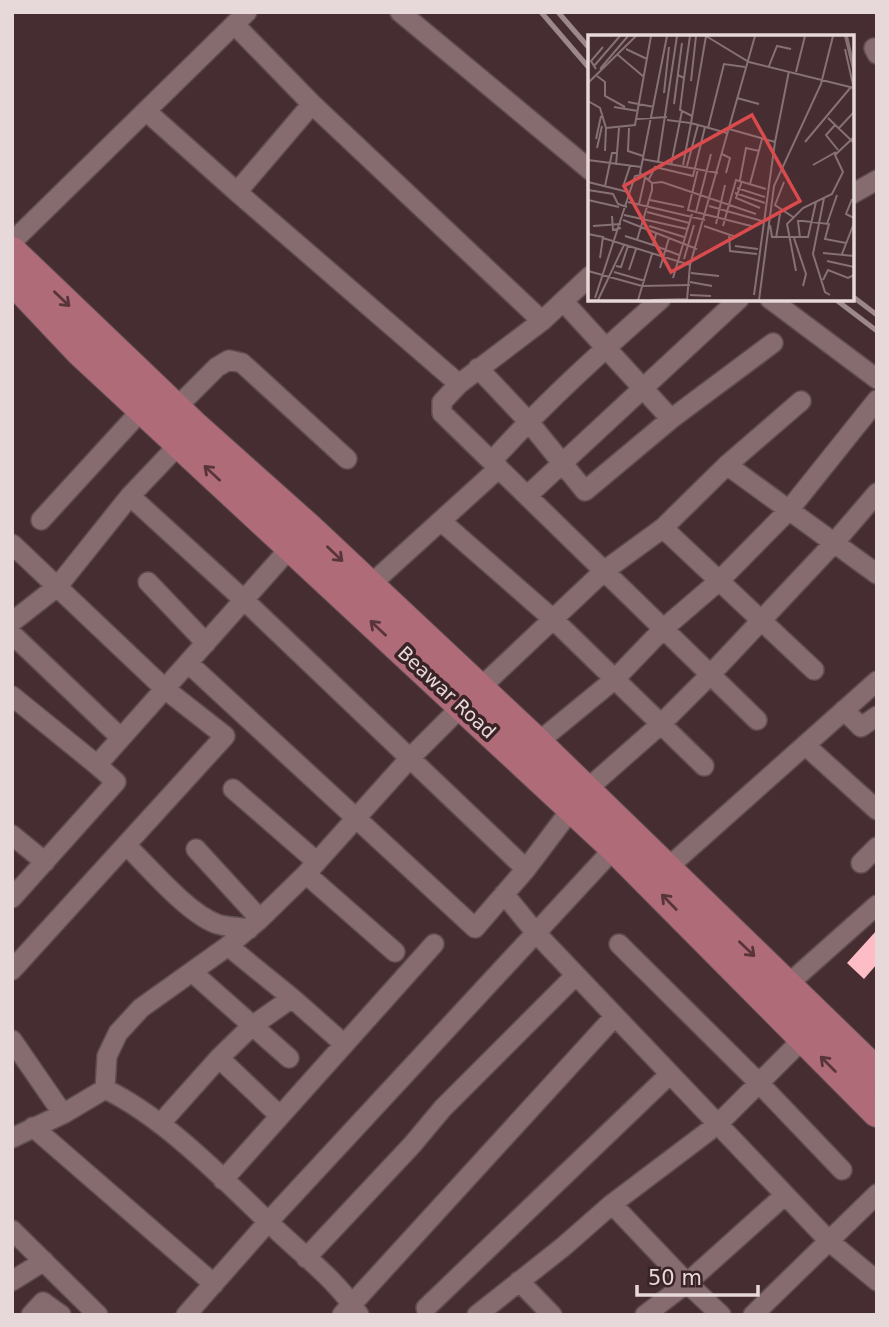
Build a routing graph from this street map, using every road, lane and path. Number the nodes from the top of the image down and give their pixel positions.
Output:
1 (400, 12) edge
2 (241, 19) edge
3 (312, 104) junction
4 (146, 111) junction
5 (588, 168) edge
6 (877, 180) edge
7 (237, 191) junction
8 (854, 193) edge
9 (12, 242) edge
10 (12, 252) edge
11 (588, 278) edge
12 (21, 285) edge
13 (563, 301) junction
14 (659, 301) edge
15 (737, 301) edge
16 (773, 301) edge
17 (542, 321) junction
18 (773, 342) dead end
19 (605, 348) junction
20 (478, 368) junction
21 (877, 379) edge
22 (459, 384) junction
23 (642, 388) junction
24 (877, 400) edge
25 (801, 401) dead end
26 (170, 416) junction
27 (671, 419) junction
28 (528, 421) junction
29 (347, 459) dead end
30 (562, 463) junction
31 (496, 465) junction
32 (727, 465) junction
33 (877, 493) edge
34 (130, 496) junction
35 (527, 496) junction
36 (789, 510) junction
37 (41, 520) dead end
38 (442, 522) junction
39 (663, 528) junction
40 (299, 538) junction
41 (834, 543) junction
42 (12, 544) edge
43 (604, 572) junction
44 (877, 574) edge
45 (719, 581) junction
46 (148, 582) dead end
47 (58, 586) junction
48 (369, 586) junction
49 (244, 600) junction
50 (554, 620) junction
51 (762, 621) junction
52 (12, 622) edge
53 (663, 629) junction
54 (12, 634) edge
55 (206, 643) junction
56 (188, 663) junction
57 (814, 670) dead end
58 (710, 675) junction
59 (615, 679) junction
60 (877, 681) edge
61 (165, 689) junction
62 (12, 696) edge
63 (471, 698) junction
64 (844, 710) junction
65 (877, 716) edge
66 (757, 720) dead end
67 (661, 724) junction
68 (121, 738) junction
69 (537, 743) junction
70 (805, 745) junction
71 (410, 758) junction
72 (97, 765) junction
73 (704, 766) dead end
74 (233, 789) dead end
75 (579, 800) junction
76 (877, 810) edge
77 (356, 818) junction
78 (12, 835) edge
79 (622, 840) junction
80 (127, 846) junction
81 (877, 847) edge
82 (196, 849) dead end
83 (45, 862) junction
84 (861, 863) dead end
85 (312, 868) junction
86 (526, 869) junction
87 (665, 870) junction
88 (505, 894) junction
89 (12, 898) edge
90 (877, 905) edge
91 (536, 933) junction
92 (243, 934) junction
93 (434, 944) dead end
94 (619, 944) dead end
95 (395, 951) dead end
96 (12, 970) edge
97 (192, 972) junction
98 (576, 975) junction
99 (786, 986) junction
100 (292, 998) junction
101 (615, 1016) junction
102 (252, 1026) junction
103 (812, 1030) junction
104 (12, 1040) edge
105 (344, 1044) junction
106 (219, 1058) junction
107 (289, 1058) dead end
108 (877, 1073) edge
109 (670, 1074) junction
110 (759, 1083) junction
111 (105, 1089) junction
112 (877, 1112) edge
113 (63, 1114) junction
114 (280, 1116) junction
115 (160, 1124) junction
116 (718, 1124) junction
117 (33, 1127) junction
118 (12, 1138) edge
119 (842, 1170) dead end
120 (223, 1180) junction
121 (785, 1195) junction
122 (877, 1195) edge
123 (612, 1204) junction
124 (268, 1222) junction
125 (12, 1230) edge
126 (830, 1242) junction
127 (306, 1258) junction
128 (44, 1261) junction
129 (12, 1281) edge
130 (519, 1281) junction
131 (877, 1281) edge
132 (687, 1283) junction
133 (214, 1284) junction
134 (426, 1308) dead end
135 (351, 1311) edge
136 (31, 1315) edge
137 (61, 1315) edge
138 (98, 1315) edge
139 (186, 1315) edge
140 (477, 1315) edge
141 (552, 1315) edge
142 (645, 1315) edge
143 (721, 1315) edge
144 (753, 1315) edge

1 - 5 street
2 - 3 street
2 - 4 street
3 - 7 street
3 - 17 street
4 - 7 street
4 - 9 street
6 - 8 street
7 - 22 street
10 - 12 main road, Beawar Road
11 - 13 street
12 - 26 main road, Beawar Road
13 - 17 street
13 - 19 street
14 - 19 street
15 - 23 street
16 - 21 street
17 - 20 street
18 - 27 street
19 - 23 street
19 - 28 street
20 - 22 street
20 - 28 street
22 - 31 street
23 - 27 street
23 - 30 street
24 - 36 street
25 - 32 street
26 - 29 street
26 - 34 street
26 - 37 street
26 - 40 main road, Beawar Road
27 - 30 street
28 - 30 street
28 - 31 street
30 - 35 street
31 - 35 street
31 - 38 street
32 - 36 street
32 - 39 street
33 - 41 street
34 - 47 street
34 - 49 street
35 - 43 street
36 - 41 street
36 - 45 street
38 - 48 street
38 - 50 street
39 - 43 street
39 - 45 street
40 -> 48 main road, Beawar Road
40 - 49 street
63 -> 40 main road, Beawar Road
41 - 44 street
41 - 51 street
42 - 47 street
43 - 50 street
43 - 53 street
45 - 51 street
45 - 53 street
46 - 55 street
47 - 52 street
47 - 61 street
48 - 63 main road, Beawar Road
49 - 55 street
49 - 71 street
50 - 59 street
50 - 63 street
51 - 57 street
51 - 58 street
53 - 58 street
53 - 59 street
54 - 68 street
55 - 56 street
56 - 61 street
56 - 77 street
58 - 66 street
58 - 67 street
59 - 67 street
59 - 69 street
60 - 64 street
61 - 68 street
61 - 80 street
62 - 72 street
63 - 69 main road, Beawar Road
63 - 71 street
63 - 75 main road, Beawar Road
64 - 65 street
64 - 70 street
67 - 73 street
67 - 75 street
68 - 72 street
69 - 75 main road, Beawar Road
70 - 76 street
70 - 87 street
71 - 77 street
71 - 86 street
72 - 83 street
74 - 85 street
75 - 79 main road, Beawar Road
75 - 86 street
77 - 85 street
77 - 88 street
78 - 83 street
79 - 87 main road, Beawar Road
79 - 91 street
103 -> 79 main road, Beawar Road
80 - 92 street
80 - 96 street
81 - 84 street
82 - 92 street
83 - 89 street
85 - 92 street
85 - 95 street
86 - 88 street
87 -> 99 main road, Beawar Road
88 - 91 street
90 - 99 street
91 - 98 street
91 - 124 street
92 - 97 street
92 - 100 street
93 - 105 street
94 - 110 street
97 - 102 street
97 - 111 street
98 - 101 street
98 - 127 street
99 - 103 main road, Beawar Road
100 - 102 street
100 - 105 street
101 - 109 street
101 - 135 street
102 - 106 street
102 - 107 street
103 - 108 main road, Beawar Road
103 - 110 street
112 -> 103 main road, Beawar Road
104 - 113 street
105 - 114 street
106 - 114 street
106 - 115 street
109 - 116 street
109 - 134 street
110 - 116 street
110 - 119 street
111 - 113 street
111 - 115 street
113 - 117 street
114 - 120 street
115 - 120 street
116 - 121 street
116 - 123 street
117 - 118 street
117 - 133 street
120 - 124 street
121 - 126 street
121 - 132 street
122 - 126 street
123 - 130 street
123 - 132 street
124 - 127 street
124 - 133 street
125 - 128 street
126 - 131 street
126 - 144 street
127 - 135 street
128 - 129 street
128 - 138 street
130 - 140 street
130 - 141 street
132 - 142 street
132 - 143 street
133 - 139 street
136 - 137 street

